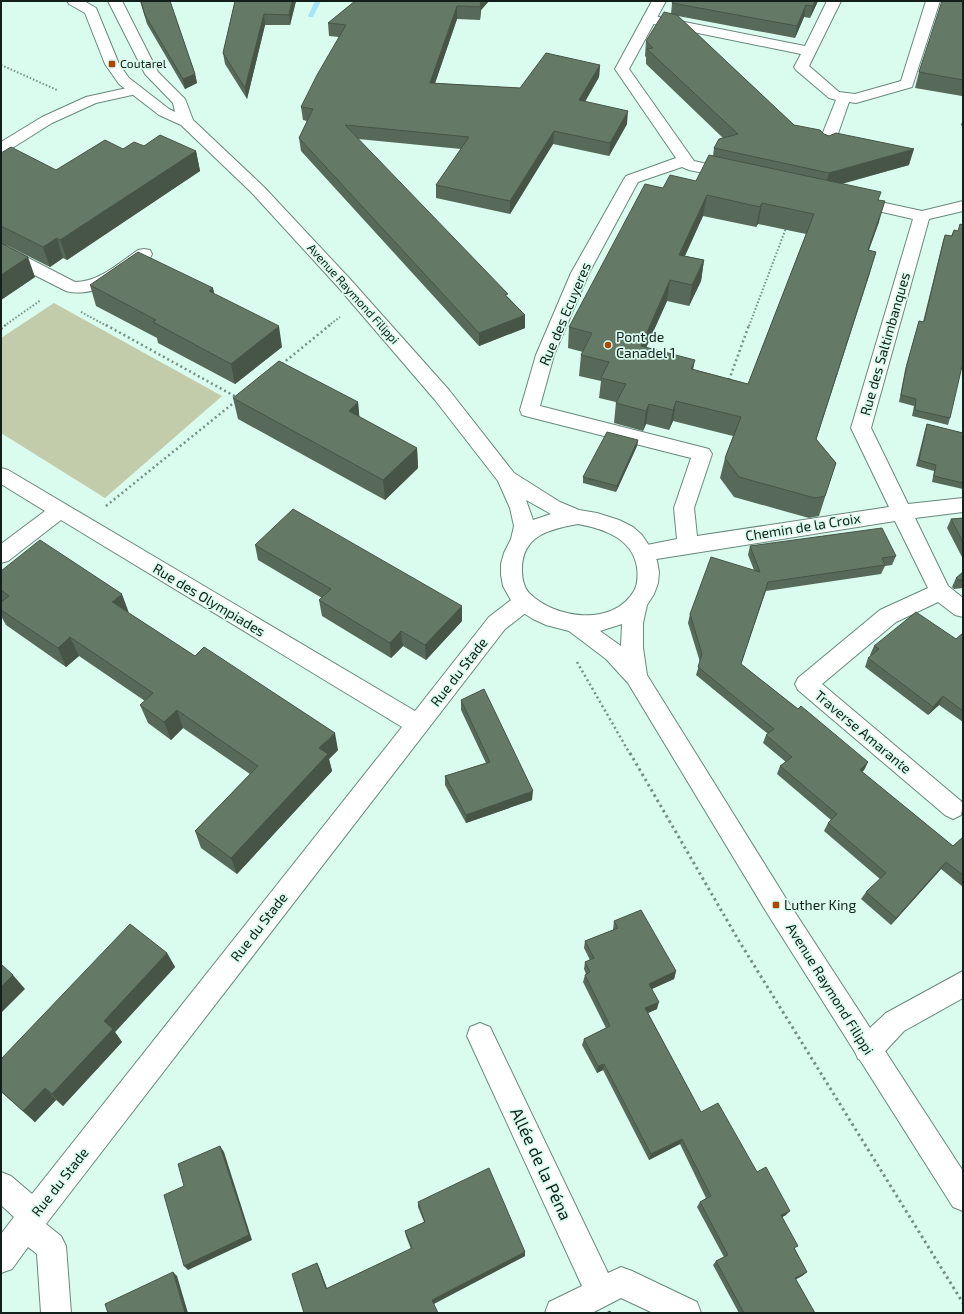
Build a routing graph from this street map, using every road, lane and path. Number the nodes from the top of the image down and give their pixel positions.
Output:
1 (74, 1) edge
2 (115, 1) edge
3 (659, 1) edge
4 (834, 1) edge
5 (933, 1) edge
6 (649, 19) junction
7 (809, 51) junction
8 (1, 65) edge
9 (136, 90) junction
10 (844, 97) junction
11 (86, 102) junction
12 (186, 122) junction
13 (826, 145) edge
14 (1, 148) edge
15 (686, 160) junction
16 (750, 178) edge
17 (840, 198) edge
18 (963, 206) edge
19 (922, 216) junction
20 (788, 222) edge
21 (1, 251) edge
22 (144, 254) edge
23 (64, 283) junction
24 (360, 301) junction
25 (76, 309) dead end
26 (1, 329) edge
27 (281, 364) edge
28 (727, 387) edge
29 (1, 475) edge
30 (507, 478) junction
31 (963, 505) edge
32 (60, 510) junction
33 (903, 512) junction
34 (578, 517) junction
35 (84, 524) junction
36 (521, 540) junction
37 (688, 545) junction
38 (644, 553) junction
39 (1, 555) edge
40 (940, 592) junction
41 (524, 602) junction
42 (637, 603) junction
43 (963, 609) edge
44 (565, 622) junction
45 (636, 677) junction
46 (418, 725) junction
47 (953, 808) dead end
48 (963, 984) edge
49 (480, 1036) dead end
50 (868, 1048) junction
51 (1, 1186) edge
52 (963, 1197) edge
53 (30, 1221) junction
54 (1, 1258) edge
55 (601, 1292) junction
56 (963, 1303) edge
57 (56, 1313) edge
58 (560, 1313) edge
59 (686, 1313) edge

1 - 9 street, Avenue Raymond Filippi
2 - 12 street, Avenue Raymond Filippi
3 - 6 street
4 - 7 street
5 - 10 street
6 - 7 street
6 - 15 street
7 - 10 street
8 - 11 path
9 - 11 street
9 - 12 street, Avenue Raymond Filippi
10 - 13 street
11 - 14 street
12 - 24 street, Avenue Raymond Filippi
15 - 16 street
15 - 37 street, Rue des Ecuyeres
17 - 19 street
18 - 19 street
19 - 33 street, Rue des Saltimbanques
20 - 28 path
21 - 23 street
22 - 23 street
23 - 26 path
24 - 27 path
24 - 30 street, Avenue Raymond Filippi
25 - 35 path
29 - 32 street, Rue des Olympiades
30 - 34 street, Avenue Raymond Filippi
30 - 36 street, Avenue Raymond Filippi
31 - 33 street, Chemin de la Croix
32 - 35 street, Rue des Olympiades
32 - 39 street
33 - 37 street, Chemin de la Croix
33 - 40 street, Rue des Saltimbanques
34 - 36 street
34 - 38 street
35 - 46 street, Rue des Olympiades
36 - 41 street
37 - 38 street, Chemin de la Croix
38 - 42 street
40 - 43 street
40 - 47 street, Traverse Amarante
41 - 44 street
41 - 46 street, Rue du Stade
42 - 44 street
42 - 45 street, Avenue Raymond Filippi
44 - 45 street, Avenue Raymond Filippi
44 - 56 path
45 - 50 street, Avenue Raymond Filippi
46 - 53 street, Rue du Stade
48 - 50 street
49 - 55 street, Allée de la Péna
50 - 52 street, Avenue Raymond Filippi
51 - 53 street
53 - 54 street, Rue du Stade
53 - 57 street
55 - 58 street
55 - 59 street

